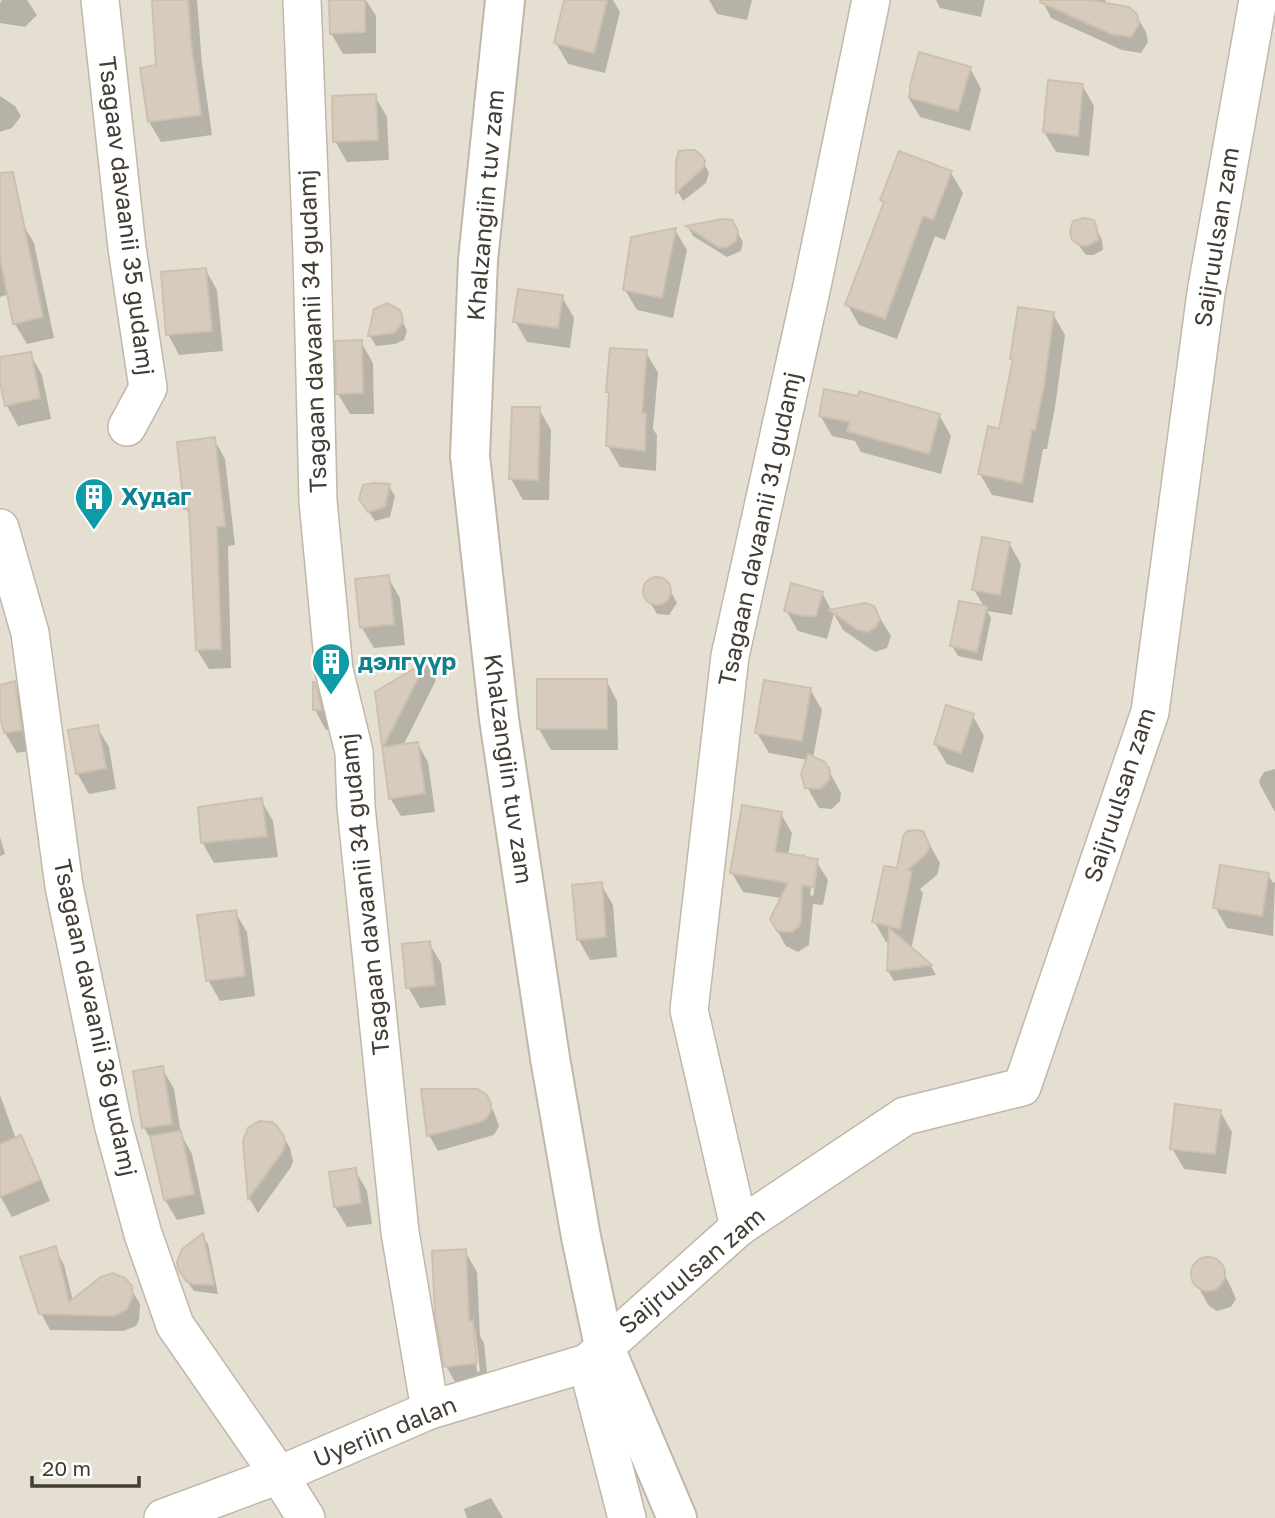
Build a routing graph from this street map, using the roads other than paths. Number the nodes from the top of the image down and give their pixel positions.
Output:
1 (100, 0) edge
2 (302, 0) edge
3 (505, 0) edge
4 (871, 0) edge
5 (1258, 0) edge
6 (127, 427) dead end
7 (0, 528) edge
8 (738, 1227) junction
9 (596, 1354) junction
10 (430, 1410) junction
11 (279, 1475) junction
12 (163, 1518) edge
13 (306, 1518) edge
14 (626, 1518) edge
15 (677, 1518) edge

1 - 6 street, Tsagaav davaanii 35 gudamj
2 - 10 street, Tsagaan davaanii 34 gudamj
3 - 9 street, Khalzangiin tuv zam
4 - 8 street, Tsagaan davaanii 31 gudamj
5 - 8 street, Saijruulsan zam
7 - 11 street, Tsagaan davaanii 36 gudamj
8 - 9 street, Saijruulsan zam
9 - 10 street, Uyeriin dalan
9 - 14 street
9 - 15 street, Khalzangiin tuv zam
10 - 11 street, Uyeriin dalan
11 - 12 street, Uyeriin dalan
11 - 13 street

